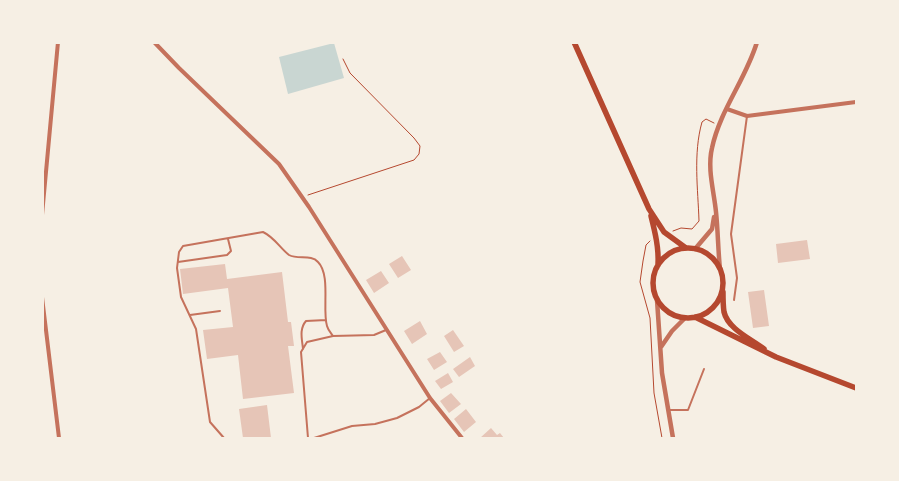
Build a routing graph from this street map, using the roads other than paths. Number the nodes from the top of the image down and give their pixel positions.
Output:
1 (58, 42) edge
2 (154, 42) edge
3 (574, 42) edge
4 (757, 42) edge
5 (856, 102) edge
6 (726, 109) junction
7 (747, 116) junction
8 (649, 209) junction
9 (716, 210) junction
10 (42, 216) edge
11 (228, 239) junction
12 (686, 248) junction
13 (695, 249) junction
14 (178, 262) junction
15 (658, 265) junction
16 (720, 270) junction
17 (722, 288) junction
18 (42, 297) edge
19 (657, 300) junction
20 (734, 300) dead end
21 (220, 311) dead end
22 (189, 315) junction
23 (695, 317) junction
24 (685, 318) junction
25 (326, 320) junction
26 (387, 330) junction
27 (333, 336) junction
28 (660, 348) junction
29 (303, 349) junction
30 (776, 357) junction
31 (704, 369) dead end
32 (856, 388) edge
33 (430, 398) junction
34 (668, 410) junction
35 (59, 438) edge
36 (224, 438) edge
37 (308, 438) edge
38 (314, 438) edge
39 (462, 438) edge
40 (673, 438) edge

1 - 10 street
2 - 26 street
3 - 8 main road
4 - 6 street
5 - 7 street
6 - 7 street
6 - 9 street
7 - 20 lane
8 - 12 main road
8 - 15 main road
9 - 13 street
9 - 16 street
11 - 14 lane
11 - 14 lane
11 - 25 lane
12 - 13 main road
12 - 15 main road
13 - 16 main road
14 - 22 lane
15 - 19 main road
16 - 17 main road
17 - 23 main road
17 - 30 main road
18 - 35 street
19 - 24 main road
19 - 28 street
21 - 22 lane
22 - 36 lane
23 - 24 main road
23 - 30 main road
24 - 28 street
25 - 27 lane
25 - 29 lane
26 - 27 lane
26 - 33 street
27 - 29 lane
28 - 34 street
29 - 37 lane
30 - 32 main road
31 - 34 lane
33 - 38 lane
33 - 39 street
34 - 40 street

